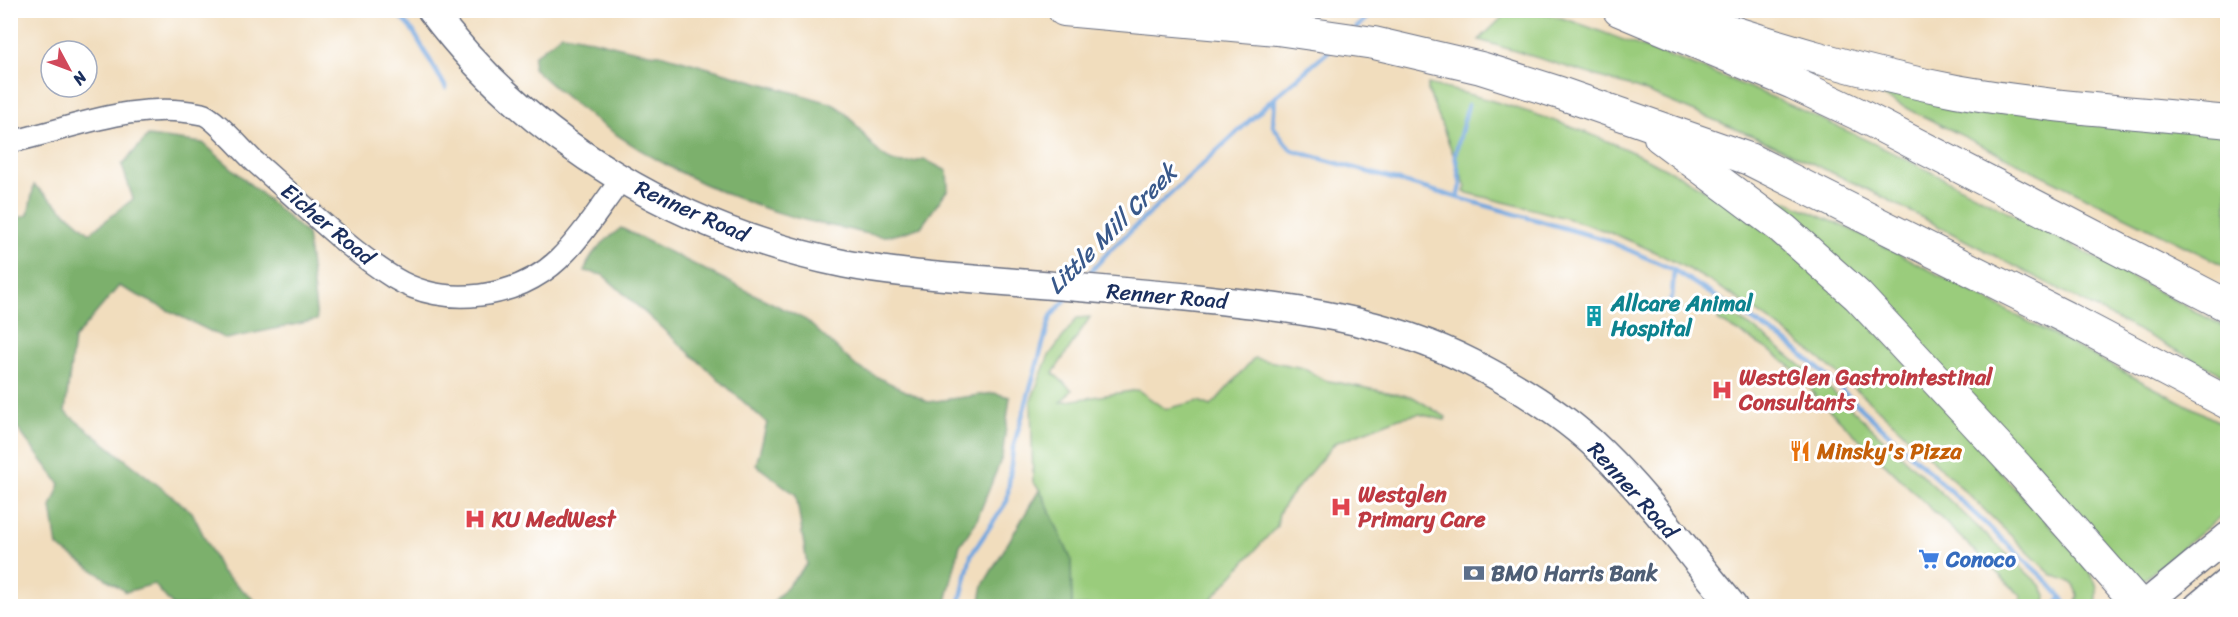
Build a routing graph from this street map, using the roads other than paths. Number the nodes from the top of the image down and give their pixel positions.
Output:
1 (431, 10) edge
2 (1064, 10) edge
3 (1619, 10) edge
4 (1649, 10) edge
5 (1637, 119) junction
6 (2228, 122) edge
7 (10, 142) edge
8 (621, 180) junction
9 (2228, 306) edge
10 (2228, 404) edge
11 (2228, 536) edge
12 (2228, 581) edge
13 (1732, 606) edge
14 (2142, 606) edge
15 (2198, 606) edge

1 - 8 main road, Renner Road
2 - 5 highway
3 - 9 highway
4 - 6 highway
5 - 10 highway
5 - 14 highway
7 - 8 street, Eicher Road
8 - 13 main road, Renner Road
11 - 14 main road
12 - 15 main road

